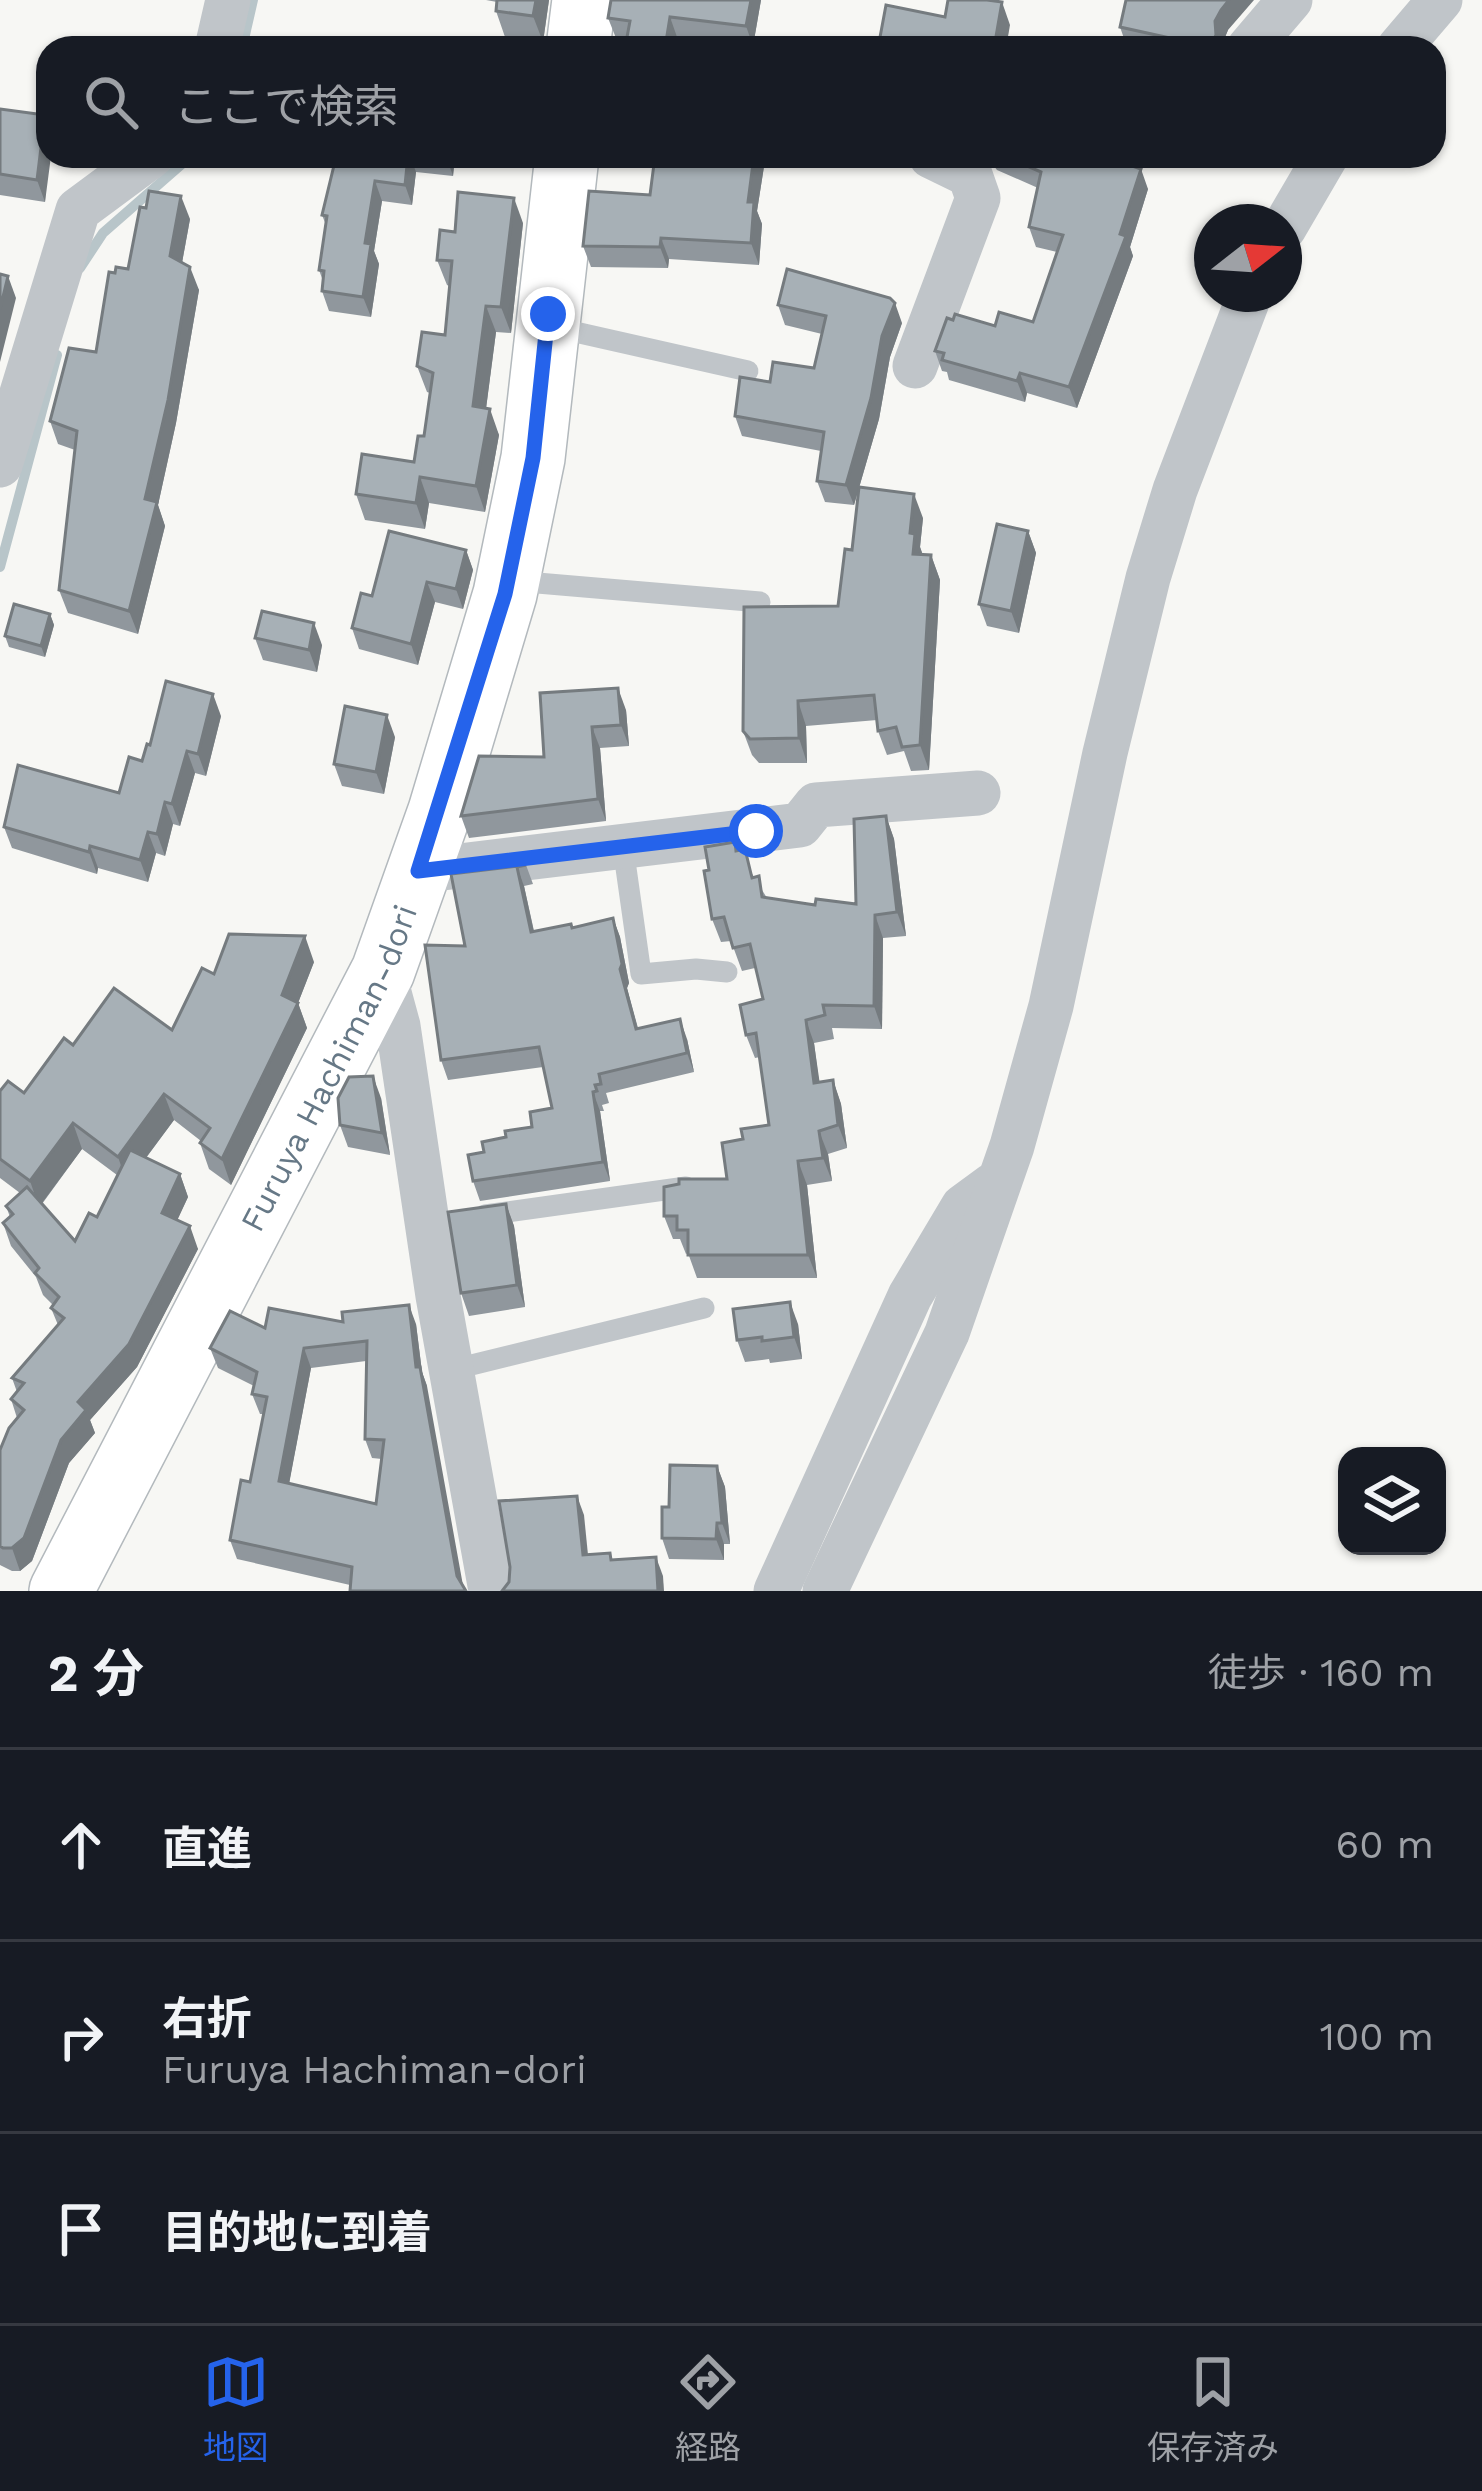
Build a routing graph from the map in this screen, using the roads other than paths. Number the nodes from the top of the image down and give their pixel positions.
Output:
1 (228, 0) edge
2 (584, 0) edge
3 (1290, 0) edge
4 (1440, 0) edge
5 (220, 36) edge
6 (579, 36) edge
7 (1259, 36) edge
8 (1410, 36) edge
9 (136, 168) edge
10 (566, 168) edge
11 (956, 168) edge
12 (1319, 168) edge
13 (1298, 204) edge
14 (1243, 312) edge
15 (547, 326) junction
16 (915, 366) dead end
17 (748, 371) dead end
18 (0, 465) edge
19 (508, 580) junction
20 (760, 602) edge
21 (978, 793) dead end
22 (623, 847) junction
23 (418, 871) junction
24 (382, 971) junction
25 (727, 972) dead end
26 (1000, 1180) junction
27 (686, 1187) edge
28 (428, 1223) junction
29 (704, 1308) dead end
30 (451, 1370) junction
31 (61, 1591) edge
32 (491, 1591) edge
33 (776, 1591) edge
34 (825, 1591) edge

1 - 5 street
2 - 6 street
3 - 7 street
4 - 8 street
9 - 18 street
10 - 15 street, Furuya Hachiman-dori
11 - 16 street
12 - 13 street
14 - 26 street
15 - 17 lane
15 - 19 street, Furuya Hachiman-dori
19 - 20 lane
19 - 23 street, Furuya Hachiman-dori
21 - 22 street
22 - 23 street
22 - 25 lane
23 - 24 street, Furuya Hachiman-dori
24 - 28 street
24 - 31 street, Furuya Hachiman-dori
26 - 33 street
26 - 34 street
27 - 28 lane
28 - 30 street
29 - 30 lane
30 - 32 street

